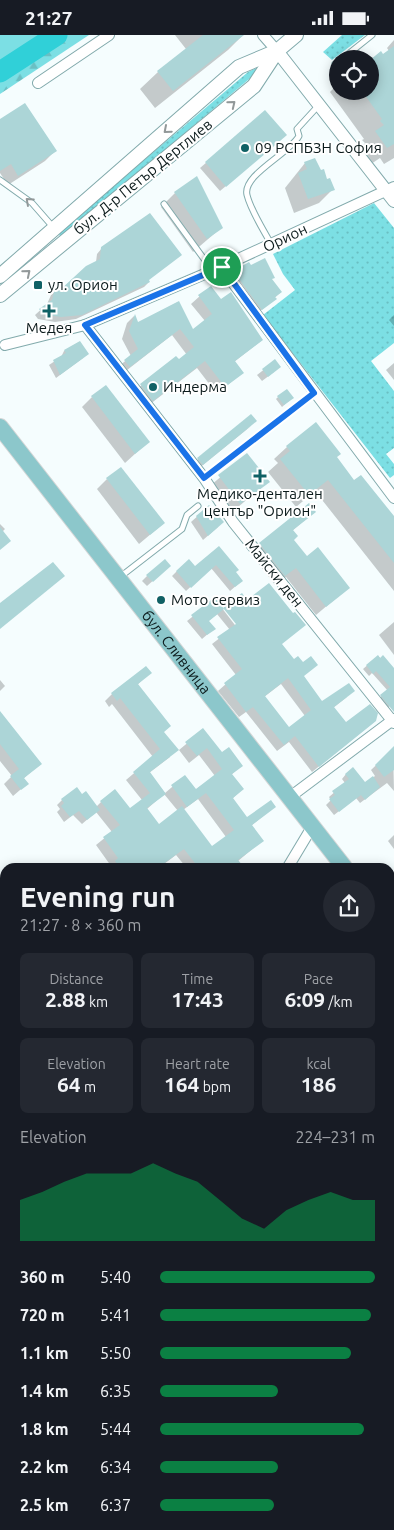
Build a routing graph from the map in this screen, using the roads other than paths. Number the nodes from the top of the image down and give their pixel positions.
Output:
1 (109, 35) edge
2 (263, 35) edge
3 (296, 35) edge
4 (372, 35) edge
5 (353, 50) edge
6 (277, 51) junction
7 (38, 83) dead end
8 (319, 104) junction
9 (0, 180) edge
10 (391, 193) edge
11 (164, 204) dead end
12 (54, 227) junction
13 (271, 244) junction
14 (217, 269) junction
15 (0, 276) edge
16 (0, 295) edge
17 (85, 325) junction
18 (5, 345) dead end
19 (314, 393) junction
20 (0, 422) edge
21 (5, 432) edge
22 (204, 478) junction
23 (394, 498) edge
24 (198, 506) dead end
25 (119, 578) junction
26 (393, 721) edge
27 (290, 797) junction
28 (312, 827) junction
29 (290, 863) edge
30 (341, 863) edge

1 - 7 street
2 - 6 street
3 - 6 main road, бул. Д-р Петър Дертлиев
4 - 5 lane
6 - 8 street
6 -> 12 main road, бул. Д-р Петър Дертлиев
16 -> 6 main road, бул. Д-р Петър Дертлиев
8 - 10 street
8 - 13 lane
12 -> 9 lane
10 - 13 street, Орион
11 - 14 lane
12 - 15 main road, бул. Д-р Петър Дертлиев
13 - 14 street, Орион
14 - 17 street, Орион
14 - 19 street
17 - 18 street, Орион
17 - 22 street, Майски ден
19 - 22 lane
19 - 23 street
20 - 21 main road, бул. Сливница
21 - 25 main road, бул. Сливница
22 - 26 street, Майски ден
24 - 25 lane
25 - 27 main road, бул. Сливница
26 - 27 street
27 - 28 main road, бул. Сливница
28 - 29 street
28 - 30 main road, бул. Сливница

